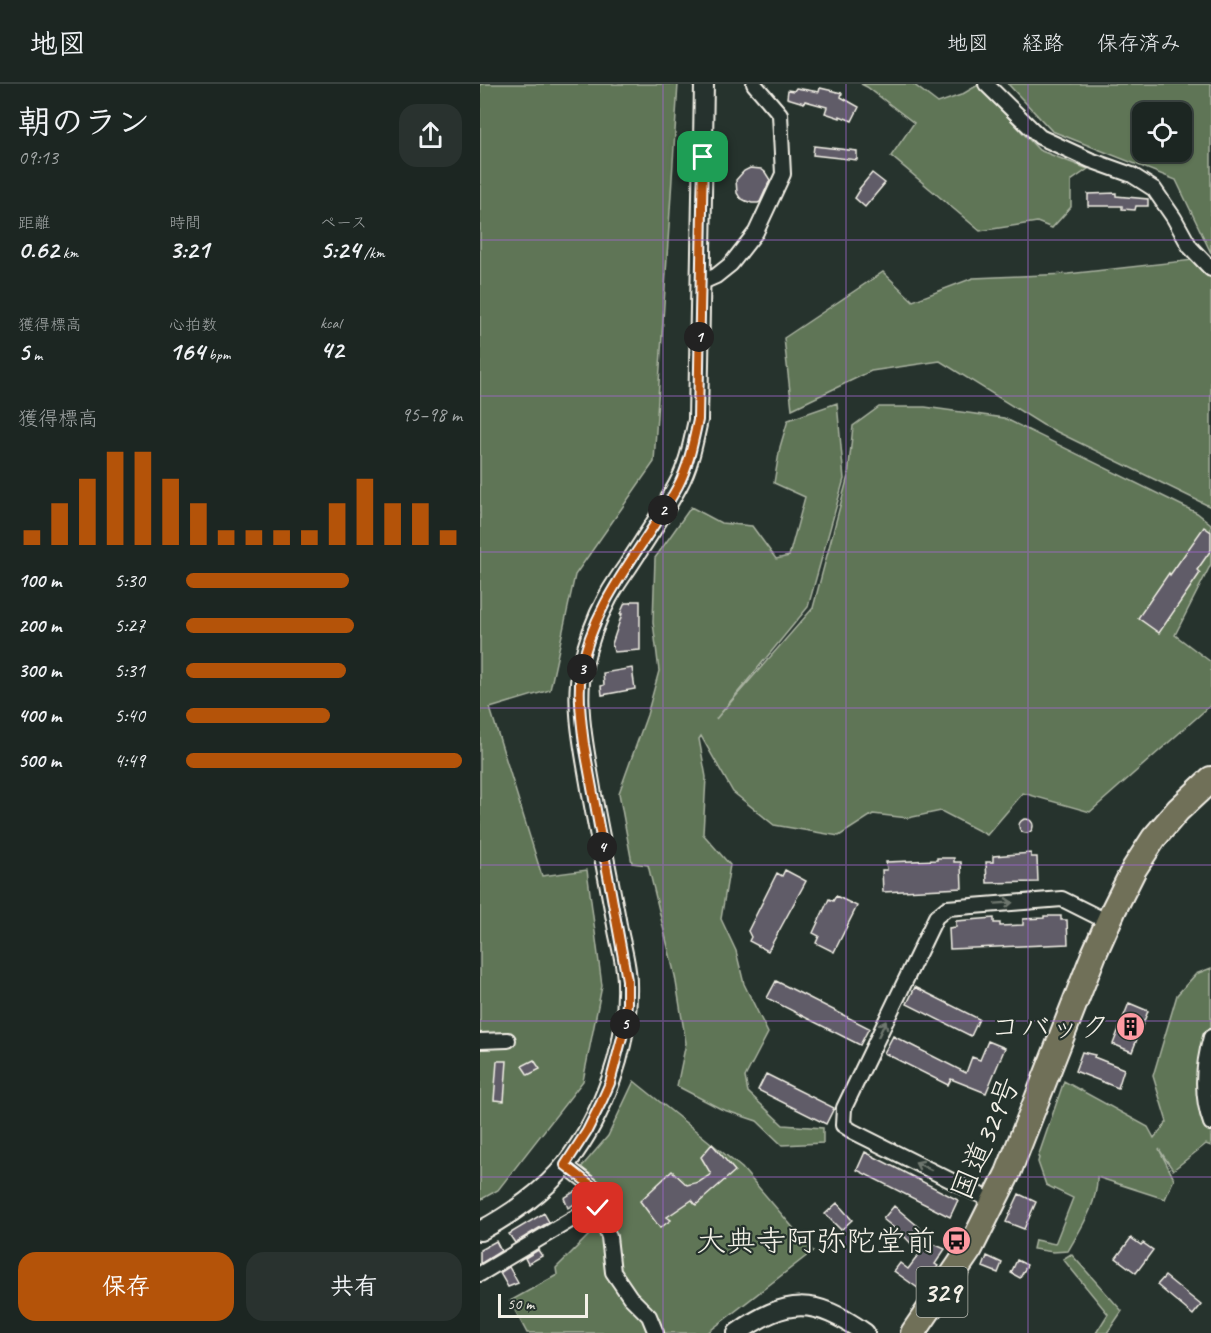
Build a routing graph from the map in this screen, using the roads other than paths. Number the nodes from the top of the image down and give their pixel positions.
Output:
1 (704, 84) edge
2 (754, 84) edge
3 (986, 84) edge
4 (1211, 269) edge
5 (700, 283) junction
6 (1211, 778) edge
7 (1108, 922) junction
8 (1211, 1037) edge
9 (508, 1040) dead end
10 (480, 1041) edge
11 (1211, 1124) edge
12 (565, 1165) junction
13 (994, 1202) junction
14 (598, 1208) junction
15 (480, 1231) edge
16 (480, 1274) edge
17 (656, 1333) edge
18 (737, 1333) edge
19 (865, 1333) edge
20 (913, 1333) edge

1 - 5 main road
2 - 5 street
3 - 4 street
5 - 12 main road
6 - 7 highway, 国道329号 / 329
7 - 13 highway, 国道329号 / 329
13 -> 7 street
8 - 11 street
9 - 10 street
12 - 14 street
12 - 15 main road
13 - 20 highway, 国道329号 / 329
14 - 16 street
14 - 17 street
18 - 19 main road

